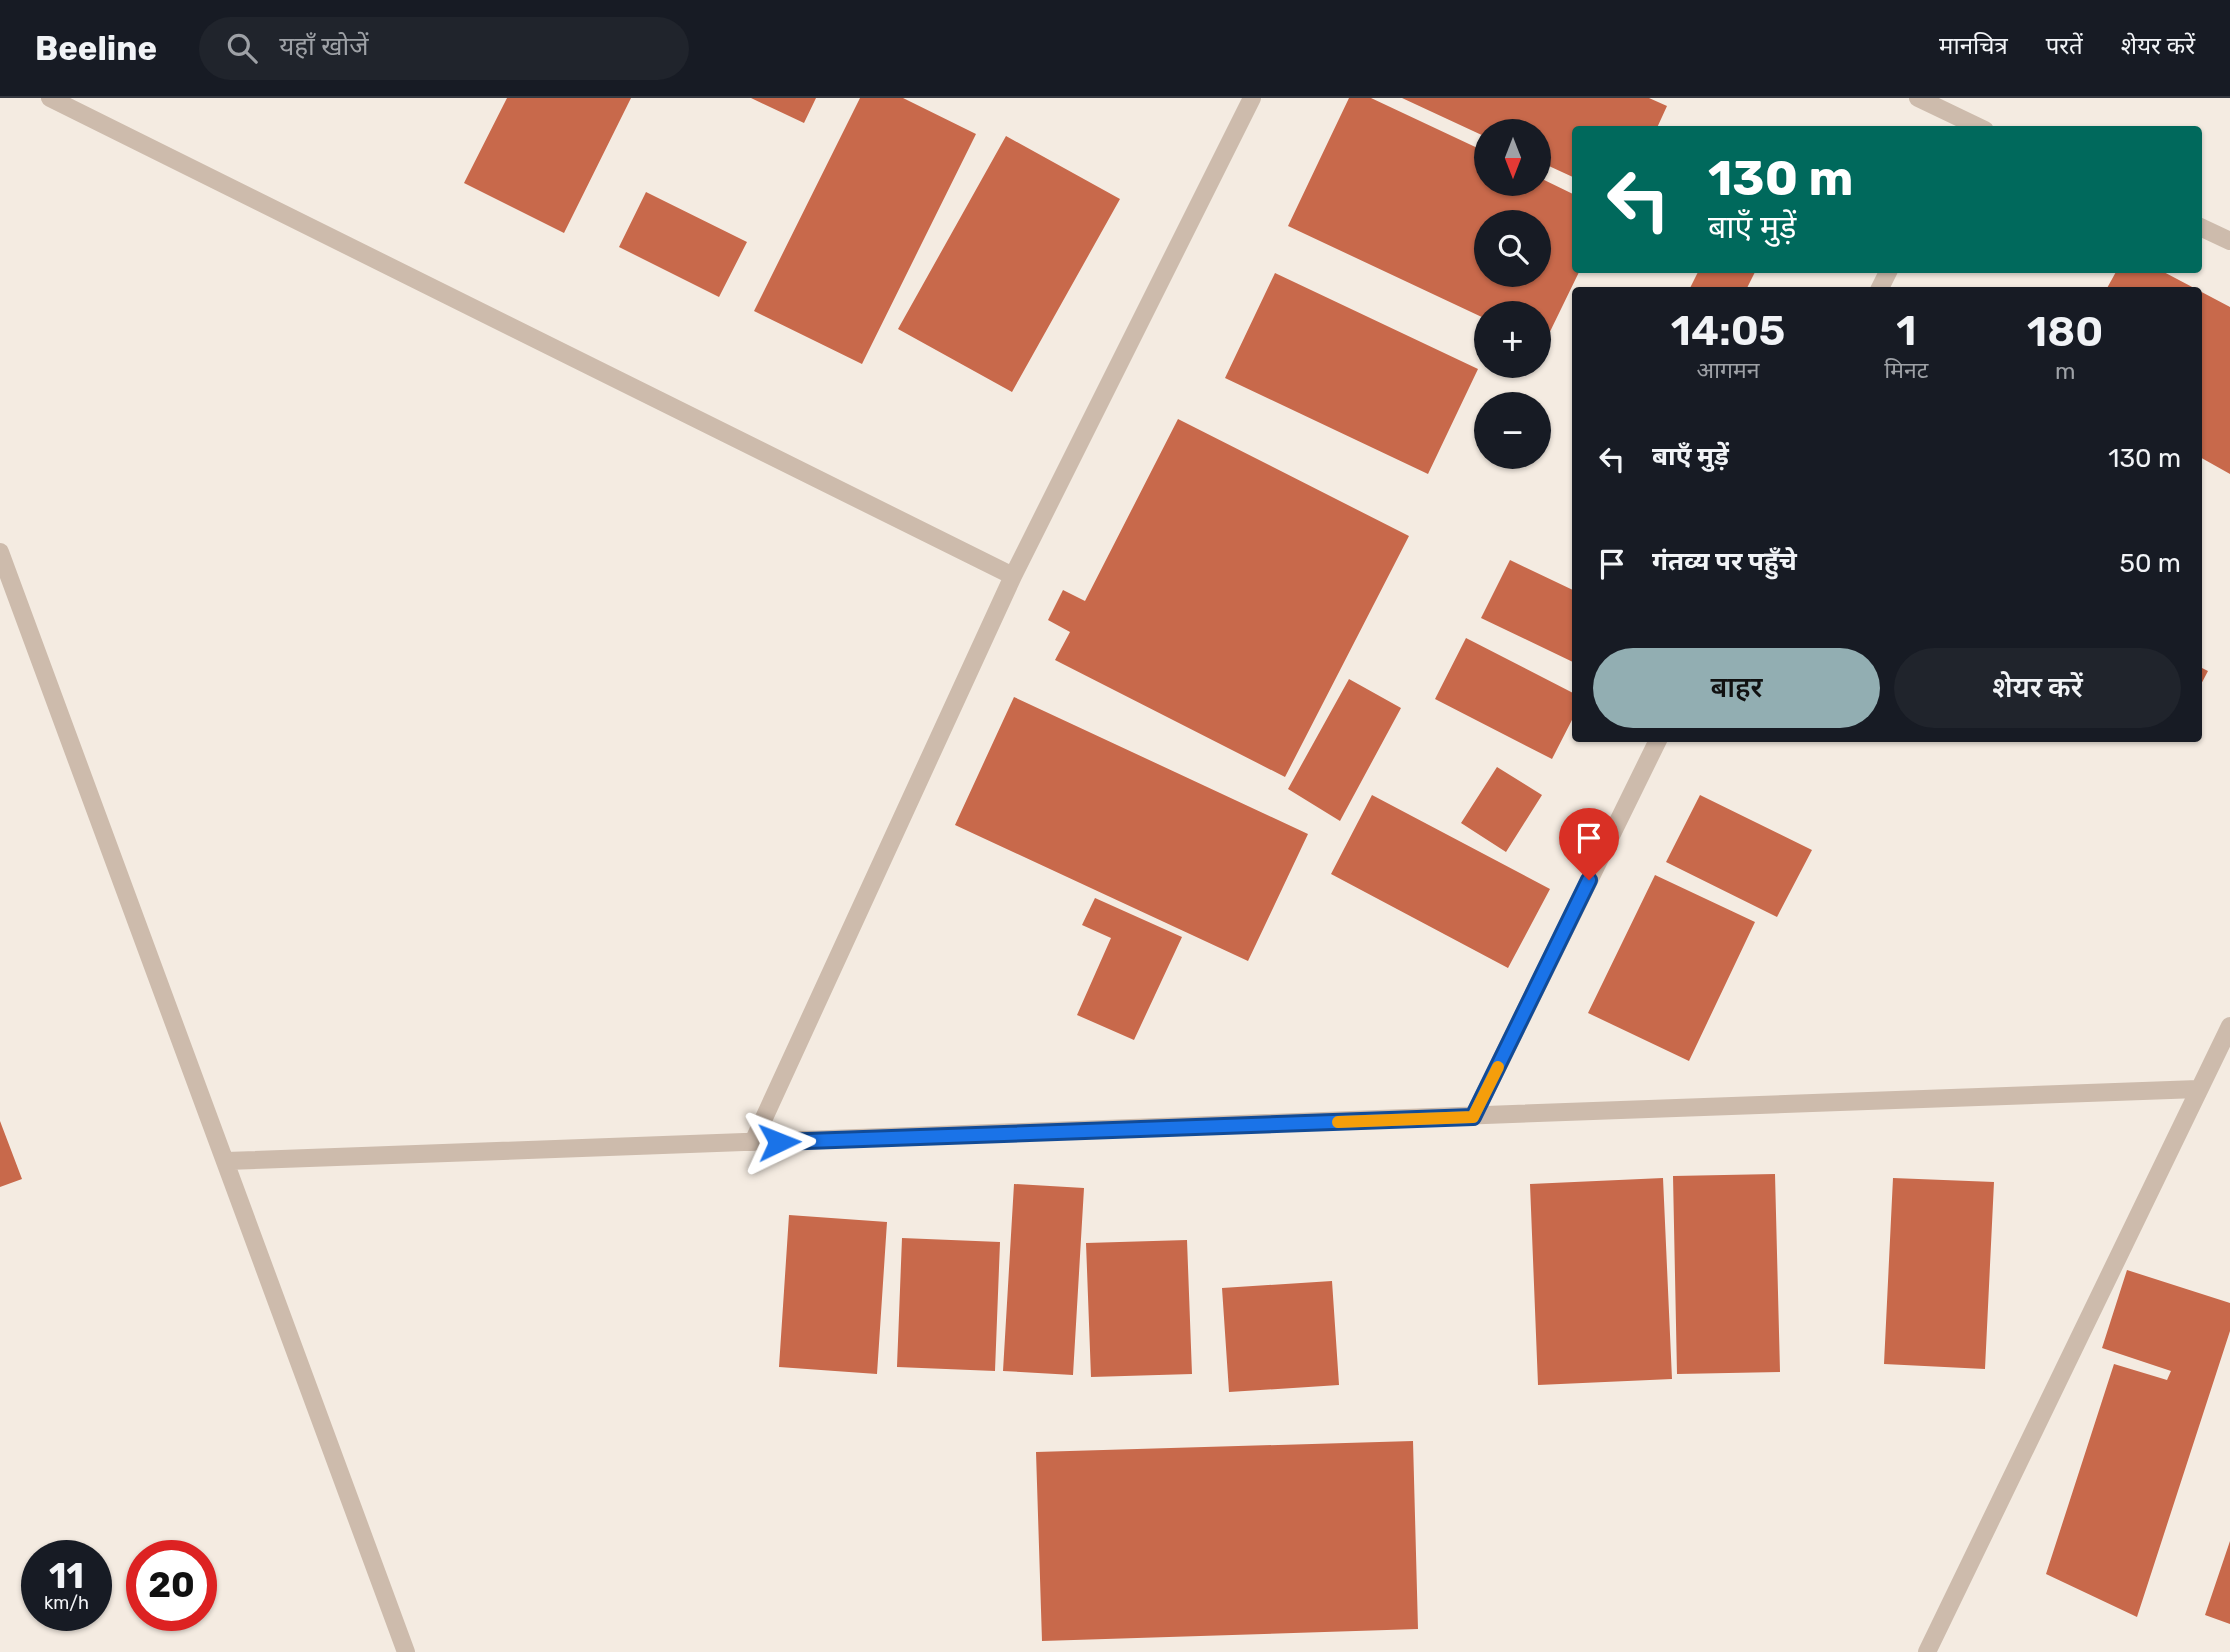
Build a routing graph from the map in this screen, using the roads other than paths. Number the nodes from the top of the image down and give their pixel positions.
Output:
1 (50, 98) edge
2 (1252, 98) edge
3 (1918, 98) edge
4 (1961, 125) edge
5 (2202, 228) edge
6 (2230, 241) edge
7 (0, 552) edge
8 (1013, 576) junction
9 (1657, 742) edge
10 (2230, 1026) edge
11 (2198, 1089) junction
12 (1473, 1117) junction
13 (753, 1142) junction
14 (226, 1161) junction
15 (406, 1652) edge
16 (1927, 1652) edge

1 - 8 lane
2 - 8 lane
3 - 4 lane
5 - 6 lane
7 - 14 lane
8 - 13 lane
9 - 12 lane
10 - 11 lane
11 - 12 lane
11 - 16 lane
12 - 13 lane
13 - 14 lane
14 - 15 lane

